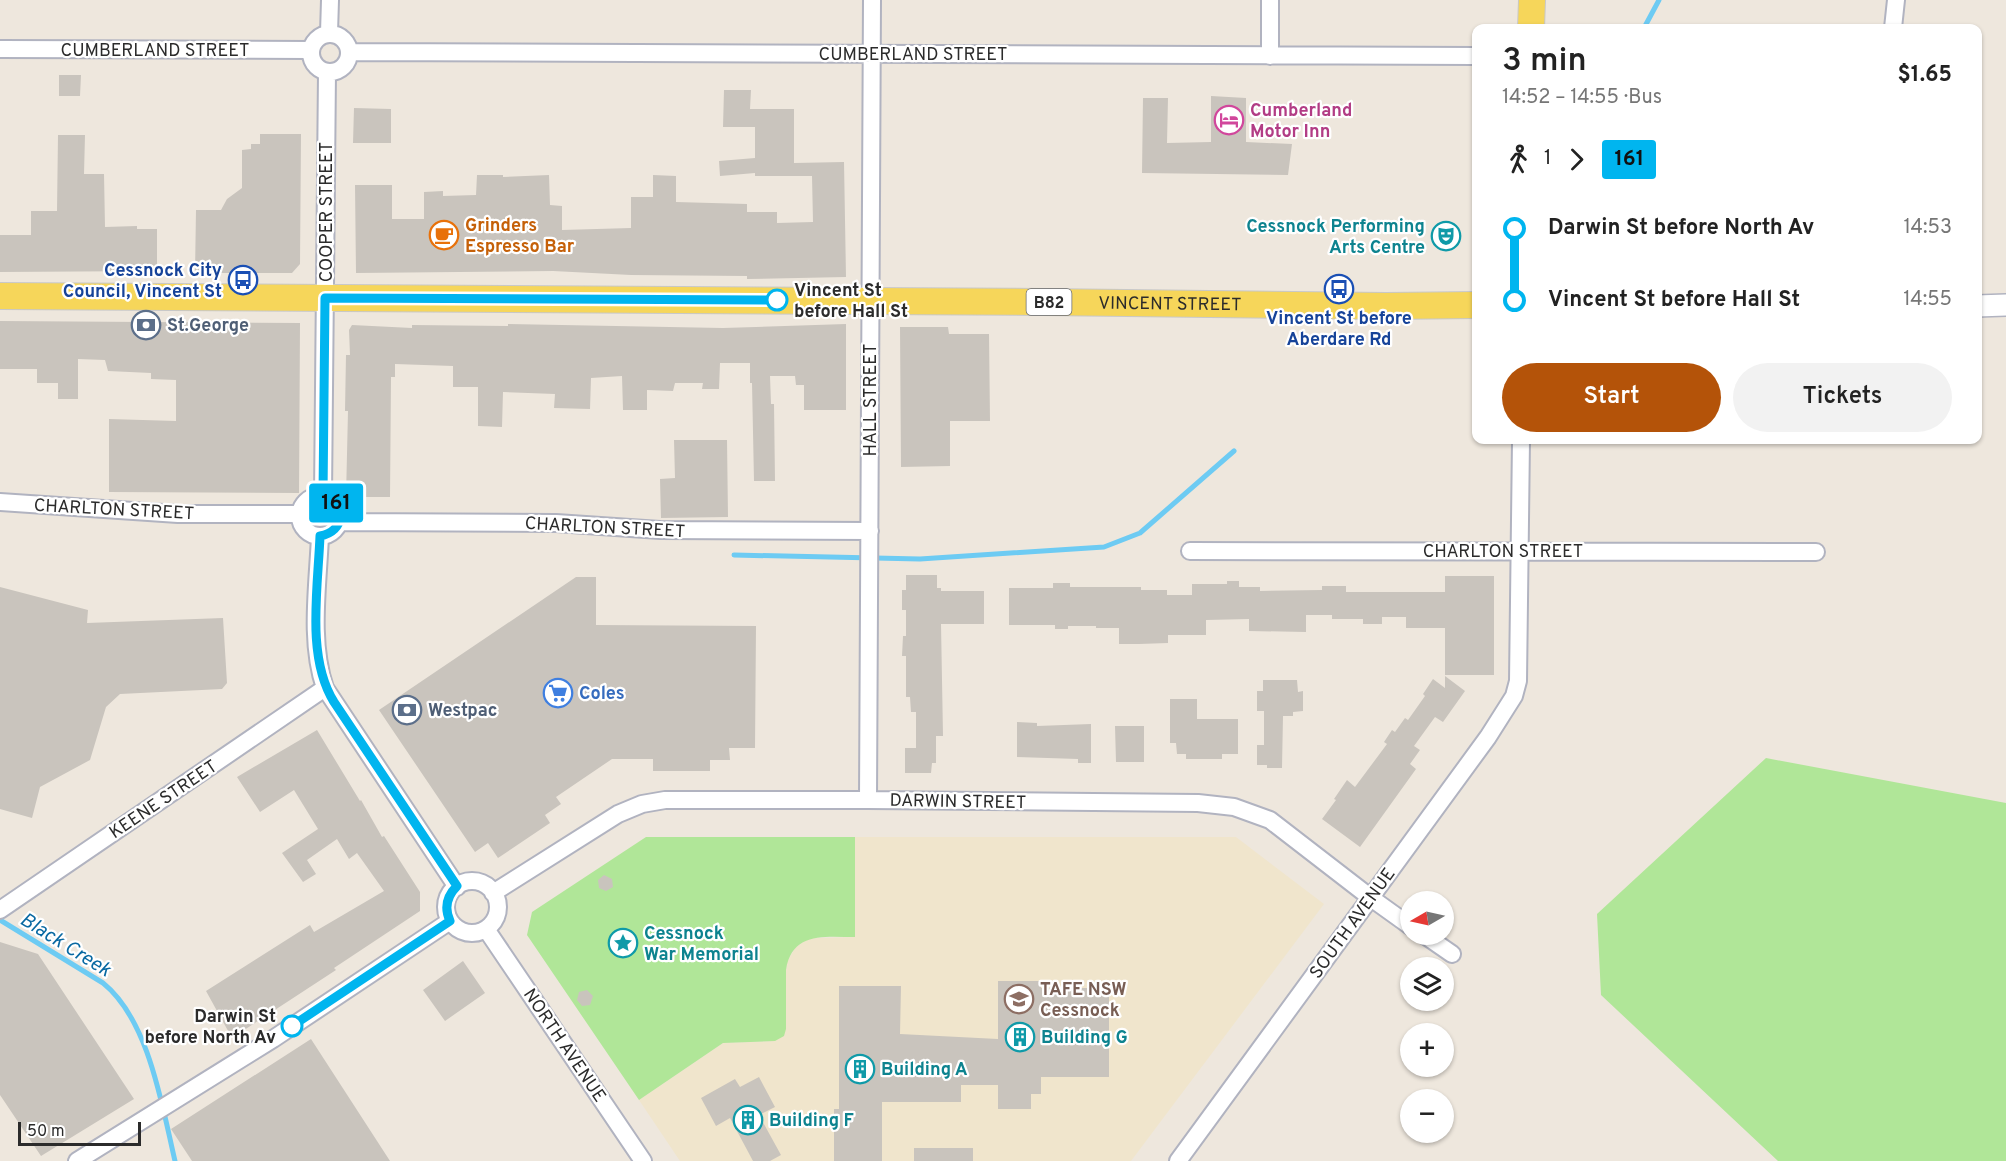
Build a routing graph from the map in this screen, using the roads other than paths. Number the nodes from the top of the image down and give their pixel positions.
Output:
1 (330, 0) edge
2 (872, 0) edge
3 (1270, 0) edge
4 (1532, 0) edge
5 (1896, 0) edge
6 (1531, 24) edge
7 (1893, 24) edge
8 (329, 33) junction
9 (0, 49) edge
10 (311, 50) junction
11 (349, 52) junction
12 (872, 54) junction
13 (1270, 56) junction
14 (1472, 56) edge
15 (327, 72) junction
16 (0, 296) edge
17 (325, 298) junction
18 (870, 300) junction
19 (1472, 304) edge
20 (1982, 306) edge
21 (2006, 306) edge
22 (1521, 444) edge
23 (323, 495) junction
24 (0, 502) edge
25 (299, 514) junction
26 (339, 522) junction
27 (870, 531) junction
28 (320, 536) junction
29 (1190, 551) dead end
30 (1521, 551) junction
31 (1816, 552) dead end
32 (325, 688) junction
33 (868, 800) junction
34 (457, 886) junction
35 (494, 893) junction
36 (1371, 898) junction
37 (3, 908) edge
38 (1400, 919) edge
39 (450, 921) junction
40 (486, 929) junction
41 (1439, 945) edge
42 (1452, 954) dead end
43 (77, 1161) edge
44 (643, 1161) edge
45 (1178, 1161) edge

1 - 8 street
2 - 12 street, HALL STREET
3 - 13 street
4 - 6 main road
5 - 7 street
8 - 10 street
8 - 11 street
9 - 10 street, CUMBERLAND STREET
10 - 15 street
11 - 12 street, CUMBERLAND STREET
11 - 15 street
12 - 13 street, CUMBERLAND STREET
12 - 18 street, HALL STREET
13 - 14 street, CUMBERLAND STREET
15 - 17 street, COOPER STREET
16 - 17 main road, VINCENT STREET / B82
17 - 18 main road, VINCENT STREET / B82
17 - 23 street, COOPER STREET
18 - 19 main road, VINCENT STREET / B82
18 - 27 street, HALL STREET
20 - 21 street
22 - 30 street
23 - 25 street
23 - 26 street
24 - 25 street, CHARLTON STREET
25 - 28 street
26 - 27 street, CHARLTON STREET
26 - 28 street
27 - 33 street, HALL STREET
28 - 32 street
29 - 30 street, CHARLTON STREET
30 - 31 street, CHARLTON STREET
30 - 36 street, SOUTH AVENUE
32 - 34 street
32 - 37 street, KEENE STREET
33 - 35 street, DARWIN STREET
33 - 36 street, DARWIN STREET
34 - 35 street
34 - 39 street
35 - 40 street
36 - 38 street, DARWIN STREET
36 - 45 street, SOUTH AVENUE
39 - 40 street
39 - 43 street
40 - 44 street, NORTH AVENUE
41 - 42 street

